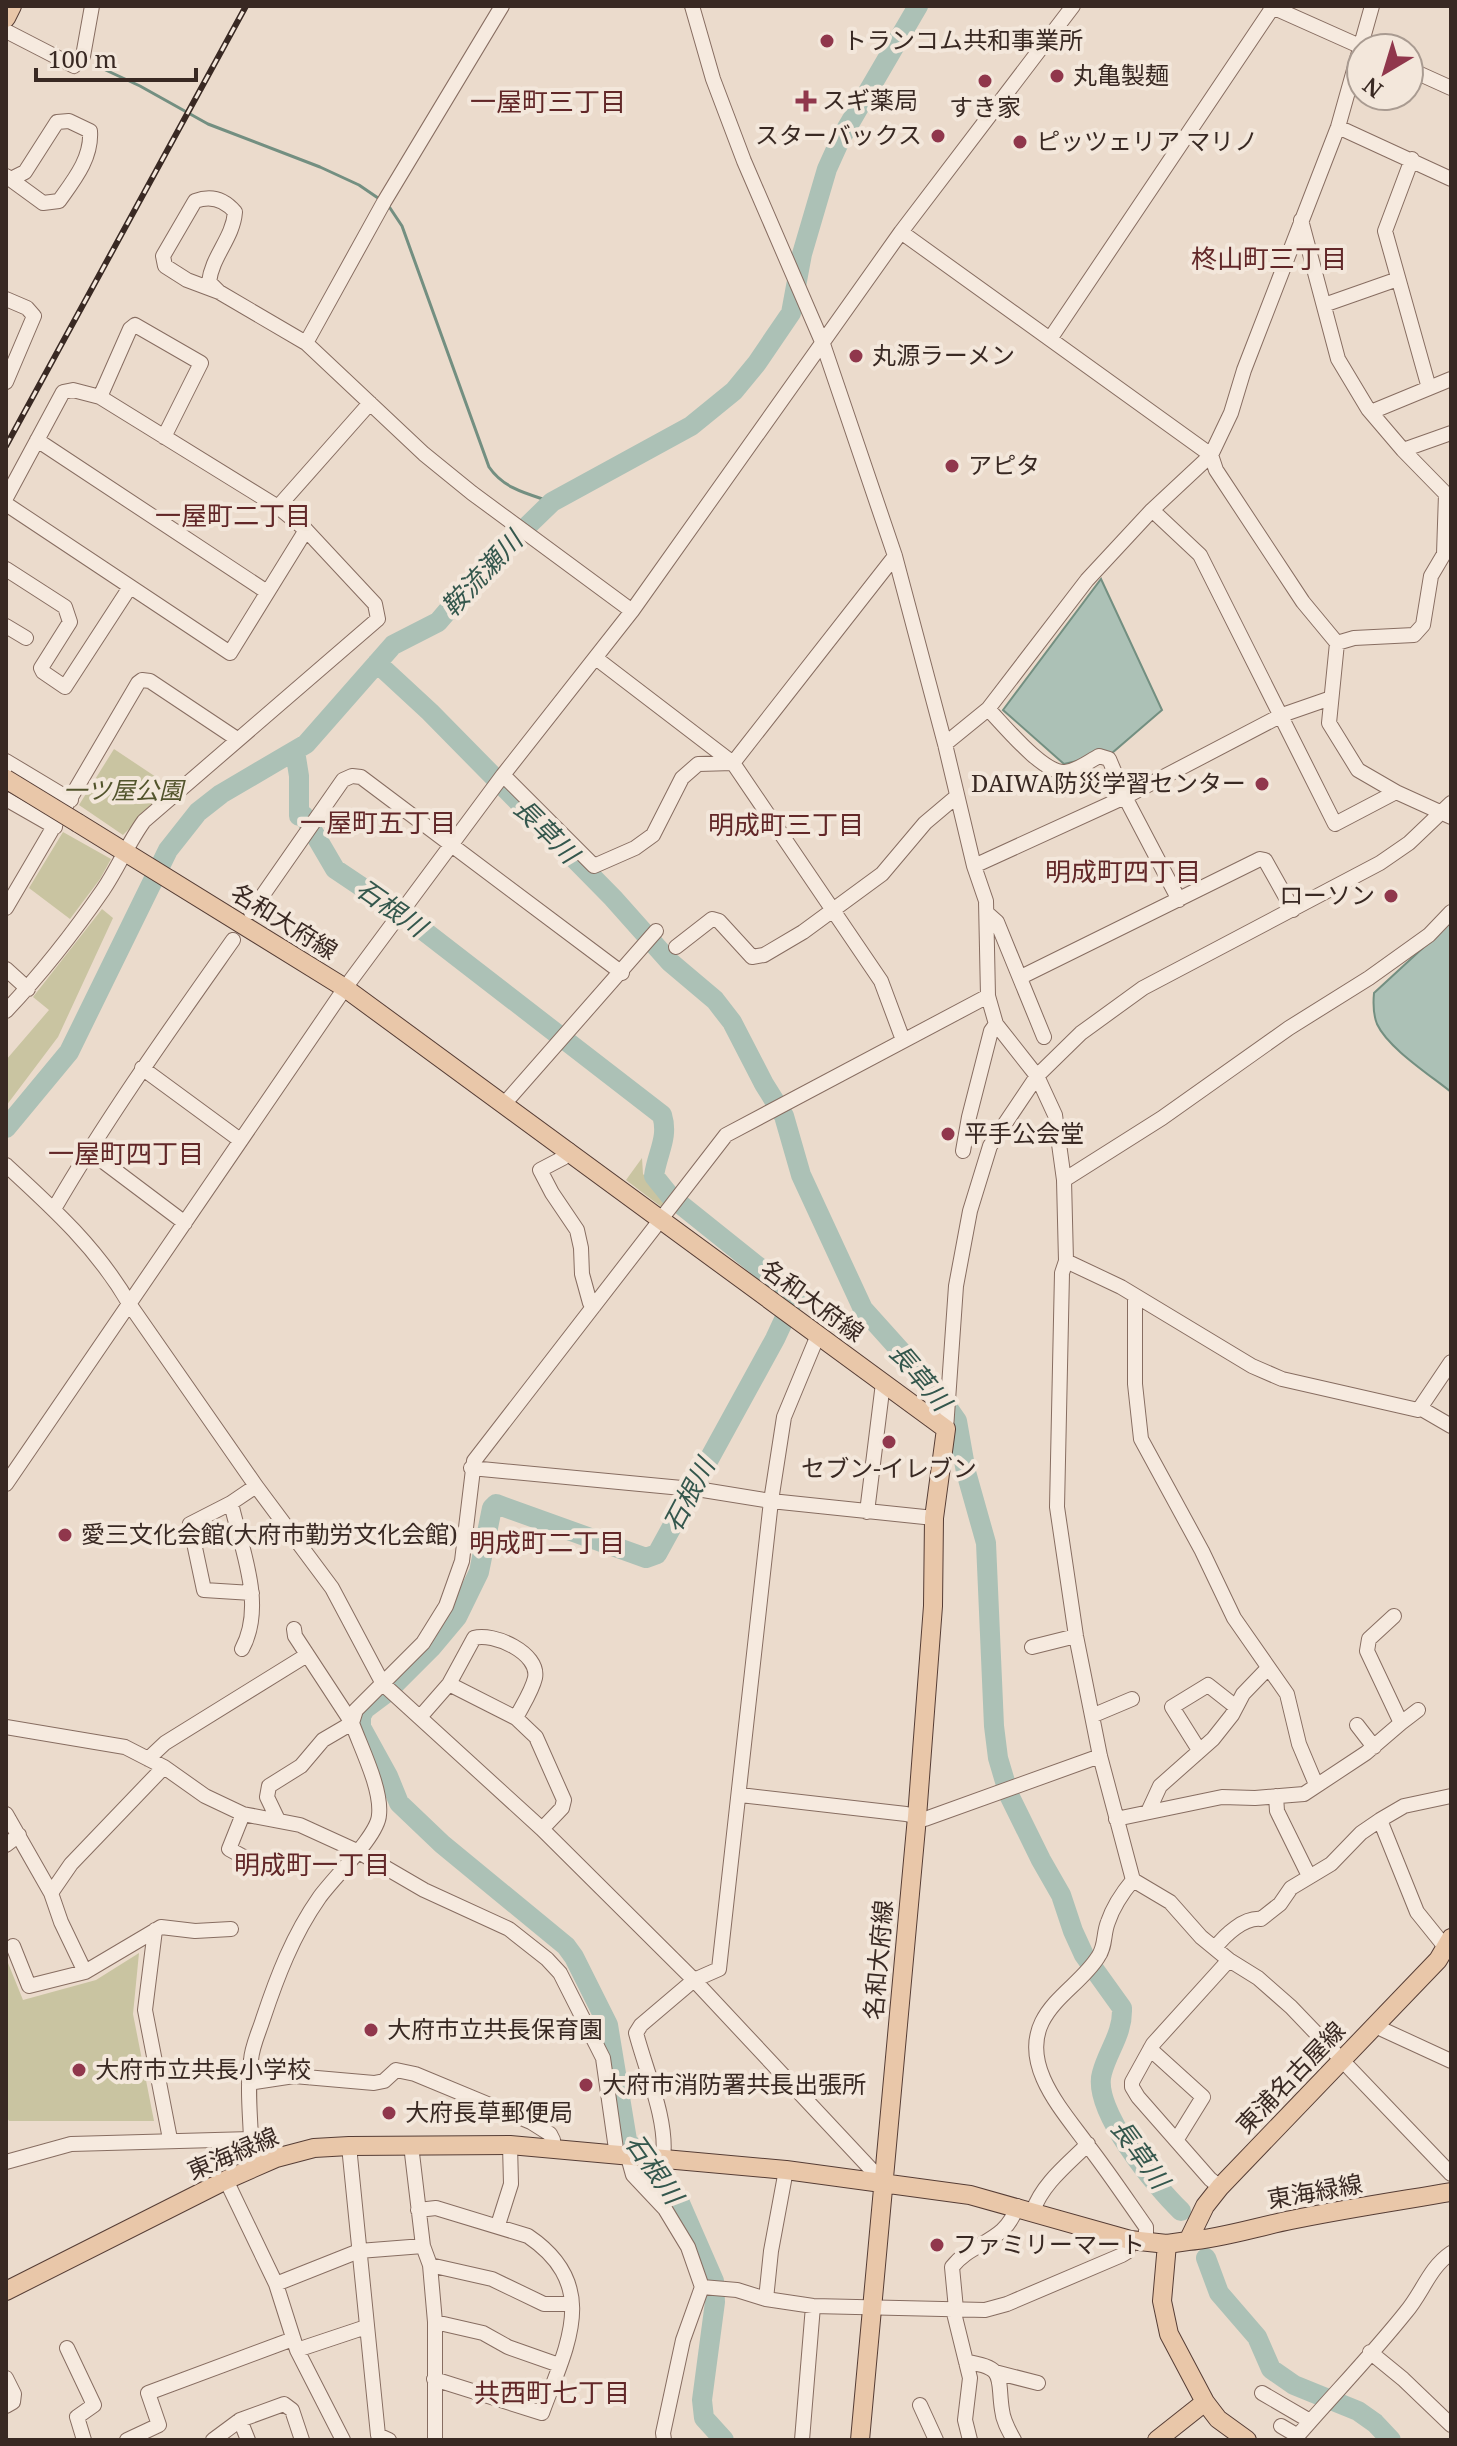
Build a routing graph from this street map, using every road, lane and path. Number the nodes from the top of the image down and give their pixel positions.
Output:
1 (12, 6) edge
2 (92, 6) edge
3 (502, 6) edge
4 (692, 6) edge
5 (1073, 6) edge
6 (1372, 6) edge
7 (1271, 7) edge
8 (6, 18) edge
9 (6, 31) edge
10 (1366, 32) edge
11 (1345, 40) edge
12 (1425, 76) edge
13 (1451, 88) edge
14 (1345, 104) edge
15 (1338, 127) junction
16 (1412, 159) junction
17 (9, 177) edge
18 (1451, 179) edge
19 (1300, 220) junction
20 (901, 232) junction
21 (1398, 279) junction
22 (219, 292) junction
23 (6, 299) edge
24 (1324, 305) junction
25 (1050, 339) junction
26 (306, 343) junction
27 (823, 344) junction
28 (1451, 379) edge
29 (6, 382) edge
30 (1429, 388) junction
31 (100, 397) junction
32 (370, 403) junction
33 (1371, 412) junction
34 (1451, 433) edge
35 (164, 437) junction
36 (37, 440) junction
37 (1403, 450) junction
38 (1211, 455) junction
39 (6, 501) edge
40 (278, 507) junction
41 (1152, 510) junction
42 (306, 530) junction
43 (895, 556) junction
44 (6, 569) edge
45 (130, 587) junction
46 (267, 592) junction
47 (632, 611) junction
48 (6, 626) edge
49 (26, 638) dead end
50 (1337, 643) junction
51 (597, 659) junction
52 (1331, 698) junction
53 (988, 709) junction
54 (1282, 715) junction
55 (237, 739) junction
56 (945, 744) junction
57 (6, 761) edge
58 (733, 763) junction
59 (6, 779) edge
60 (498, 781) junction
61 (1396, 792) junction
62 (957, 796) junction
63 (1125, 797) junction
64 (6, 799) edge
65 (71, 800) junction
66 (1448, 811) edge
67 (55, 827) junction
68 (453, 844) junction
69 (127, 852) junction
70 (974, 866) junction
71 (1179, 900) junction
72 (6, 908) edge
73 (831, 910) junction
74 (1293, 910) junction
75 (251, 912) dead end
76 (1451, 912) edge
77 (988, 914) junction
78 (656, 931) dead end
79 (233, 940) dead end
80 (676, 947) dead end
81 (6, 969) edge
82 (622, 973) junction
83 (1021, 977) junction
84 (345, 988) junction
85 (28, 989) junction
86 (988, 996) junction
87 (6, 1011) edge
88 (996, 1024) junction
89 (1044, 1037) dead end
90 (903, 1040) junction
91 (142, 1068) junction
92 (1037, 1076) junction
93 (505, 1103) junction
94 (240, 1140) junction
95 (88, 1150) junction
96 (569, 1150) junction
97 (963, 1151) dead end
98 (6, 1165) edge
99 (1064, 1180) junction
100 (54, 1209) junction
101 (661, 1219) junction
102 (185, 1223) junction
103 (1066, 1261) junction
104 (1135, 1296) junction
105 (130, 1305) junction
106 (594, 1306) junction
107 (818, 1335) junction
108 (1451, 1362) edge
109 (883, 1383) junction
110 (1420, 1408) junction
111 (946, 1424) junction
112 (1451, 1426) edge
113 (471, 1468) junction
114 (6, 1484) edge
115 (256, 1486) junction
116 (771, 1501) junction
117 (231, 1503) junction
118 (867, 1512) junction
119 (934, 1518) junction
120 (252, 1593) junction
121 (1394, 1616) dead end
122 (294, 1629) dead end
123 (1076, 1636) junction
124 (1032, 1647) dead end
125 (242, 1649) dead end
126 (307, 1655) junction
127 (1268, 1668) junction
128 (449, 1684) junction
129 (388, 1687) junction
130 (1132, 1699) dead end
131 (1236, 1707) junction
132 (1418, 1710) dead end
133 (1094, 1715) junction
134 (421, 1716) junction
135 (516, 1718) junction
136 (352, 1723) junction
137 (1401, 1723) junction
138 (1357, 1725) dead end
139 (6, 1727) edge
140 (1374, 1747) junction
141 (1199, 1750) junction
142 (1100, 1756) junction
143 (148, 1759) junction
144 (164, 1767) junction
145 (1315, 1782) dead end
146 (740, 1795) junction
147 (1276, 1796) junction
148 (1451, 1796) edge
149 (1148, 1812) junction
150 (6, 1814) edge
151 (243, 1814) junction
152 (917, 1817) junction
153 (1116, 1819) junction
154 (278, 1820) junction
155 (1380, 1820) junction
156 (542, 1829) junction
157 (19, 1835) junction
158 (6, 1845) edge
159 (357, 1851) junction
160 (262, 1867) dead end
161 (1309, 1876) junction
162 (1133, 1880) junction
163 (51, 1893) junction
164 (231, 1929) dead end
165 (155, 1930) junction
166 (1448, 1943) edge
167 (13, 1946) dead end
168 (1215, 1948) junction
169 (1229, 1960) junction
170 (85, 1972) junction
171 (694, 1980) junction
172 (1375, 2026) junction
173 (1150, 2049) junction
174 (1341, 2060) junction
175 (1451, 2061) edge
176 (249, 2083) junction
177 (170, 2139) junction
178 (251, 2139) junction
179 (1177, 2139) junction
180 (1088, 2144) junction
181 (411, 2145) junction
182 (510, 2145) junction
183 (349, 2146) junction
184 (553, 2149) junction
185 (625, 2156) junction
186 (276, 2158) junction
187 (659, 2158) junction
188 (6, 2162) edge
189 (1448, 2164) edge
190 (786, 2170) junction
191 (226, 2180) junction
192 (883, 2182) junction
193 (1220, 2187) junction
194 (1451, 2192) edge
195 (1025, 2209) junction
196 (418, 2210) junction
197 (498, 2225) junction
198 (1138, 2241) junction
199 (1188, 2241) junction
200 (1167, 2244) junction
201 (423, 2246) junction
202 (359, 2251) junction
203 (1451, 2253) edge
204 (430, 2265) junction
205 (276, 2284) junction
206 (702, 2287) junction
207 (6, 2291) edge
208 (766, 2299) junction
209 (572, 2304) junction
210 (813, 2306) junction
211 (872, 2307) junction
212 (955, 2309) junction
213 (435, 2322) junction
214 (366, 2327) junction
215 (295, 2344) junction
216 (67, 2348) dead end
217 (1370, 2352) junction
218 (966, 2362) junction
219 (559, 2365) junction
220 (995, 2372) junction
221 (6, 2378) edge
222 (434, 2379) junction
223 (1038, 2383) dead end
224 (1262, 2393) dead end
225 (1205, 2402) junction
226 (920, 2405) dead end
227 (6, 2406) edge
228 (240, 2420) junction
229 (1310, 2421) junction
230 (1451, 2425) edge
231 (1281, 2426) dead end
232 (1296, 2438) edge
233 (339, 2439) edge
234 (84, 2440) edge
235 (127, 2440) edge
236 (213, 2440) edge
237 (248, 2440) edge
238 (302, 2440) edge
239 (389, 2440) edge
240 (435, 2440) edge
241 (664, 2440) edge
242 (802, 2440) edge
243 (860, 2440) edge
244 (936, 2440) edge
245 (970, 2440) edge
246 (1014, 2440) edge
247 (1157, 2440) edge
248 (1247, 2440) edge

1 - 8 main road
2 - 9 street
3 - 26 street
4 - 27 street
5 - 20 street
6 - 10 street
7 - 11 street
7 - 25 street
12 - 13 street
14 - 15 street
15 - 16 street
15 - 19 street
16 - 18 street
16 - 21 street
17 - 17 street
19 - 24 street
19 - 38 street
20 - 25 street
20 - 27 street
21 - 24 street
21 - 30 street
22 - 22 street
22 - 26 street
23 - 29 street
24 - 33 street
25 - 38 street
26 - 32 street
27 - 43 street
27 - 47 street
28 - 30 street
30 - 33 street
31 - 35 street
31 - 35 street
31 - 36 street
32 - 40 street
32 - 47 street
33 - 37 street
34 - 37 street
35 - 40 street
36 - 39 street
36 - 46 street
37 - 50 street
38 - 41 street
38 - 50 street
39 - 45 street
40 - 42 street
41 - 53 street
41 - 54 street
42 - 46 street
42 - 55 street
43 - 56 street
43 - 58 street
44 - 45 street
45 - 46 street
47 - 51 street
48 - 49 street
50 - 52 street
51 - 58 street
51 - 60 street
52 - 54 street
52 - 61 street
53 - 56 street
53 - 63 street
54 - 61 street
54 - 63 street
55 - 65 street
55 - 69 street
56 - 62 street
57 - 65 street
58 - 60 street
58 - 73 street
59 - 69 main road, 名和大府線, bridge
60 - 68 street
61 - 66 street
62 - 70 street
62 - 73 street
63 - 70 street
63 - 71 street
64 - 67 street
65 - 67 street
66 - 74 street
67 - 72 street
68 - 75 street
68 - 82 street
68 - 84 street
69 - 84 main road, 名和大府線
69 - 85 street
70 - 77 street
71 - 74 street
71 - 83 street
73 - 80 street
73 - 90 street
74 - 92 street
76 - 99 street
77 - 83 street
77 - 86 street
78 - 82 street
79 - 91 street
81 - 85 street
82 - 93 street
83 - 89 street
84 - 93 main road, 名和大府線
84 - 94 street
85 - 87 street
86 - 88 street
86 - 90 street
88 - 92 street
88 - 97 street
90 - 101 street
91 - 94 street
91 - 95 street
92 - 99 street
92 - 111 street
93 - 96 main road, 名和大府線
94 - 102 street
95 - 100 street
95 - 102 street
96 - 101 main road, 名和大府線
96 - 106 street
98 - 100 street
99 - 103 street
100 - 105 street
101 - 106 street
101 - 107 main road, 名和大府線
102 - 105 street
103 - 104 street
103 - 123 street
104 - 110 street
104 - 127 street
105 - 114 street
105 - 115 street
106 - 113 street
107 - 109 main road, 名和大府線
107 - 116 street
108 - 110 street
109 - 111 main road, 名和大府線
109 - 118 street
110 - 112 street
111 - 119 main road, 名和大府線
113 - 116 street
113 - 129 street
115 - 117 street
115 - 129 street
116 - 118 street
116 - 146 street
117 - 120 street
117 - 120 street
118 - 119 street
119 - 152 main road, 名和大府線
120 - 125 street
121 - 137 street
122 - 126 street
123 - 124 street
123 - 133 street
126 - 136 street
126 - 143 street
127 - 131 street
127 - 145 street
128 - 134 street
128 - 135 street
128 - 135 street
129 - 134 street
129 - 136 street
130 - 133 street
131 - 141 street
131 - 141 street
132 - 137 street
133 - 142 street
134 - 156 street
135 - 156 street
136 - 154 street
136 - 159 street
137 - 140 street
138 - 140 street
139 - 143 street
140 - 147 street
141 - 149 street
142 - 152 street
142 - 153 street
143 - 144 street
144 - 151 street
144 - 163 street
146 - 152 street
146 - 171 street
147 - 149 street
147 - 161 street
148 - 155 street
149 - 153 street
150 - 157 street
151 - 154 street
151 - 160 street
152 - 192 main road, 名和大府線
153 - 162 street
154 - 159 street
155 - 161 street
155 - 166 street
156 - 171 street
157 - 158 street
157 - 163 street
159 - 176 street
159 - 185 street
161 - 168 street
162 - 168 street
162 - 180 street
163 - 170 street
164 - 165 street
165 - 170 street
165 - 177 street
166 - 172 main road, 東浦名古屋線
167 - 170 street
168 - 169 street
169 - 173 street
169 - 174 street
171 - 187 street
171 - 192 street
172 - 174 main road, 東浦名古屋線
172 - 175 street
173 - 179 street
173 - 179 street
174 - 189 street
174 - 193 main road, 東浦名古屋線
176 - 178 street
176 - 184 street
177 - 178 street
177 - 188 street
178 - 186 street
179 - 193 street
180 - 195 street
180 - 198 street
181 - 182 main road, 東海緑線
181 - 183 main road, 東海緑線
181 - 196 street
182 - 184 main road, 東海緑線
182 - 197 street
183 - 186 main road, 東海緑線
183 - 202 street
184 - 185 main road, 東海緑線
185 - 187 main road, 東海緑線
185 - 206 street
186 - 191 main road, 東海緑線
187 - 190 main road, 東海緑線
190 - 192 main road, 東海緑線
190 - 208 street
191 - 205 street
191 - 207 main road, 東海緑線
192 - 195 main road
192 - 211 main road, 名和大府線
193 - 199 main road, 東浦名古屋線
194 - 199 main road, 東海緑線
195 - 198 main road
195 - 212 street
196 - 197 street
196 - 201 street
197 - 209 street
198 - 200 main road
198 - 212 street
199 - 200 main road
200 - 225 main road
201 - 202 street
201 - 204 street
202 - 205 street
202 - 214 street
203 - 217 street
204 - 209 street
204 - 213 street
205 - 215 street
206 - 208 street
206 - 241 street
208 - 210 street
209 - 219 street
210 - 211 street
210 - 242 street
211 - 212 street
211 - 243 main road, 名和大府線
212 - 218 street
213 - 219 street
213 - 222 street
214 - 215 street
214 - 239 street
215 - 233 street
215 - 235 street
216 - 234 street
217 - 229 street
217 - 230 street
218 - 220 street
218 - 245 street
219 - 222 street
220 - 223 street
220 - 246 street
221 - 227 street
222 - 240 street
224 - 229 street
225 - 247 main road
225 - 248 main road
226 - 244 street
228 - 236 street
228 - 237 street
228 - 238 street
229 - 232 street
231 - 232 street

